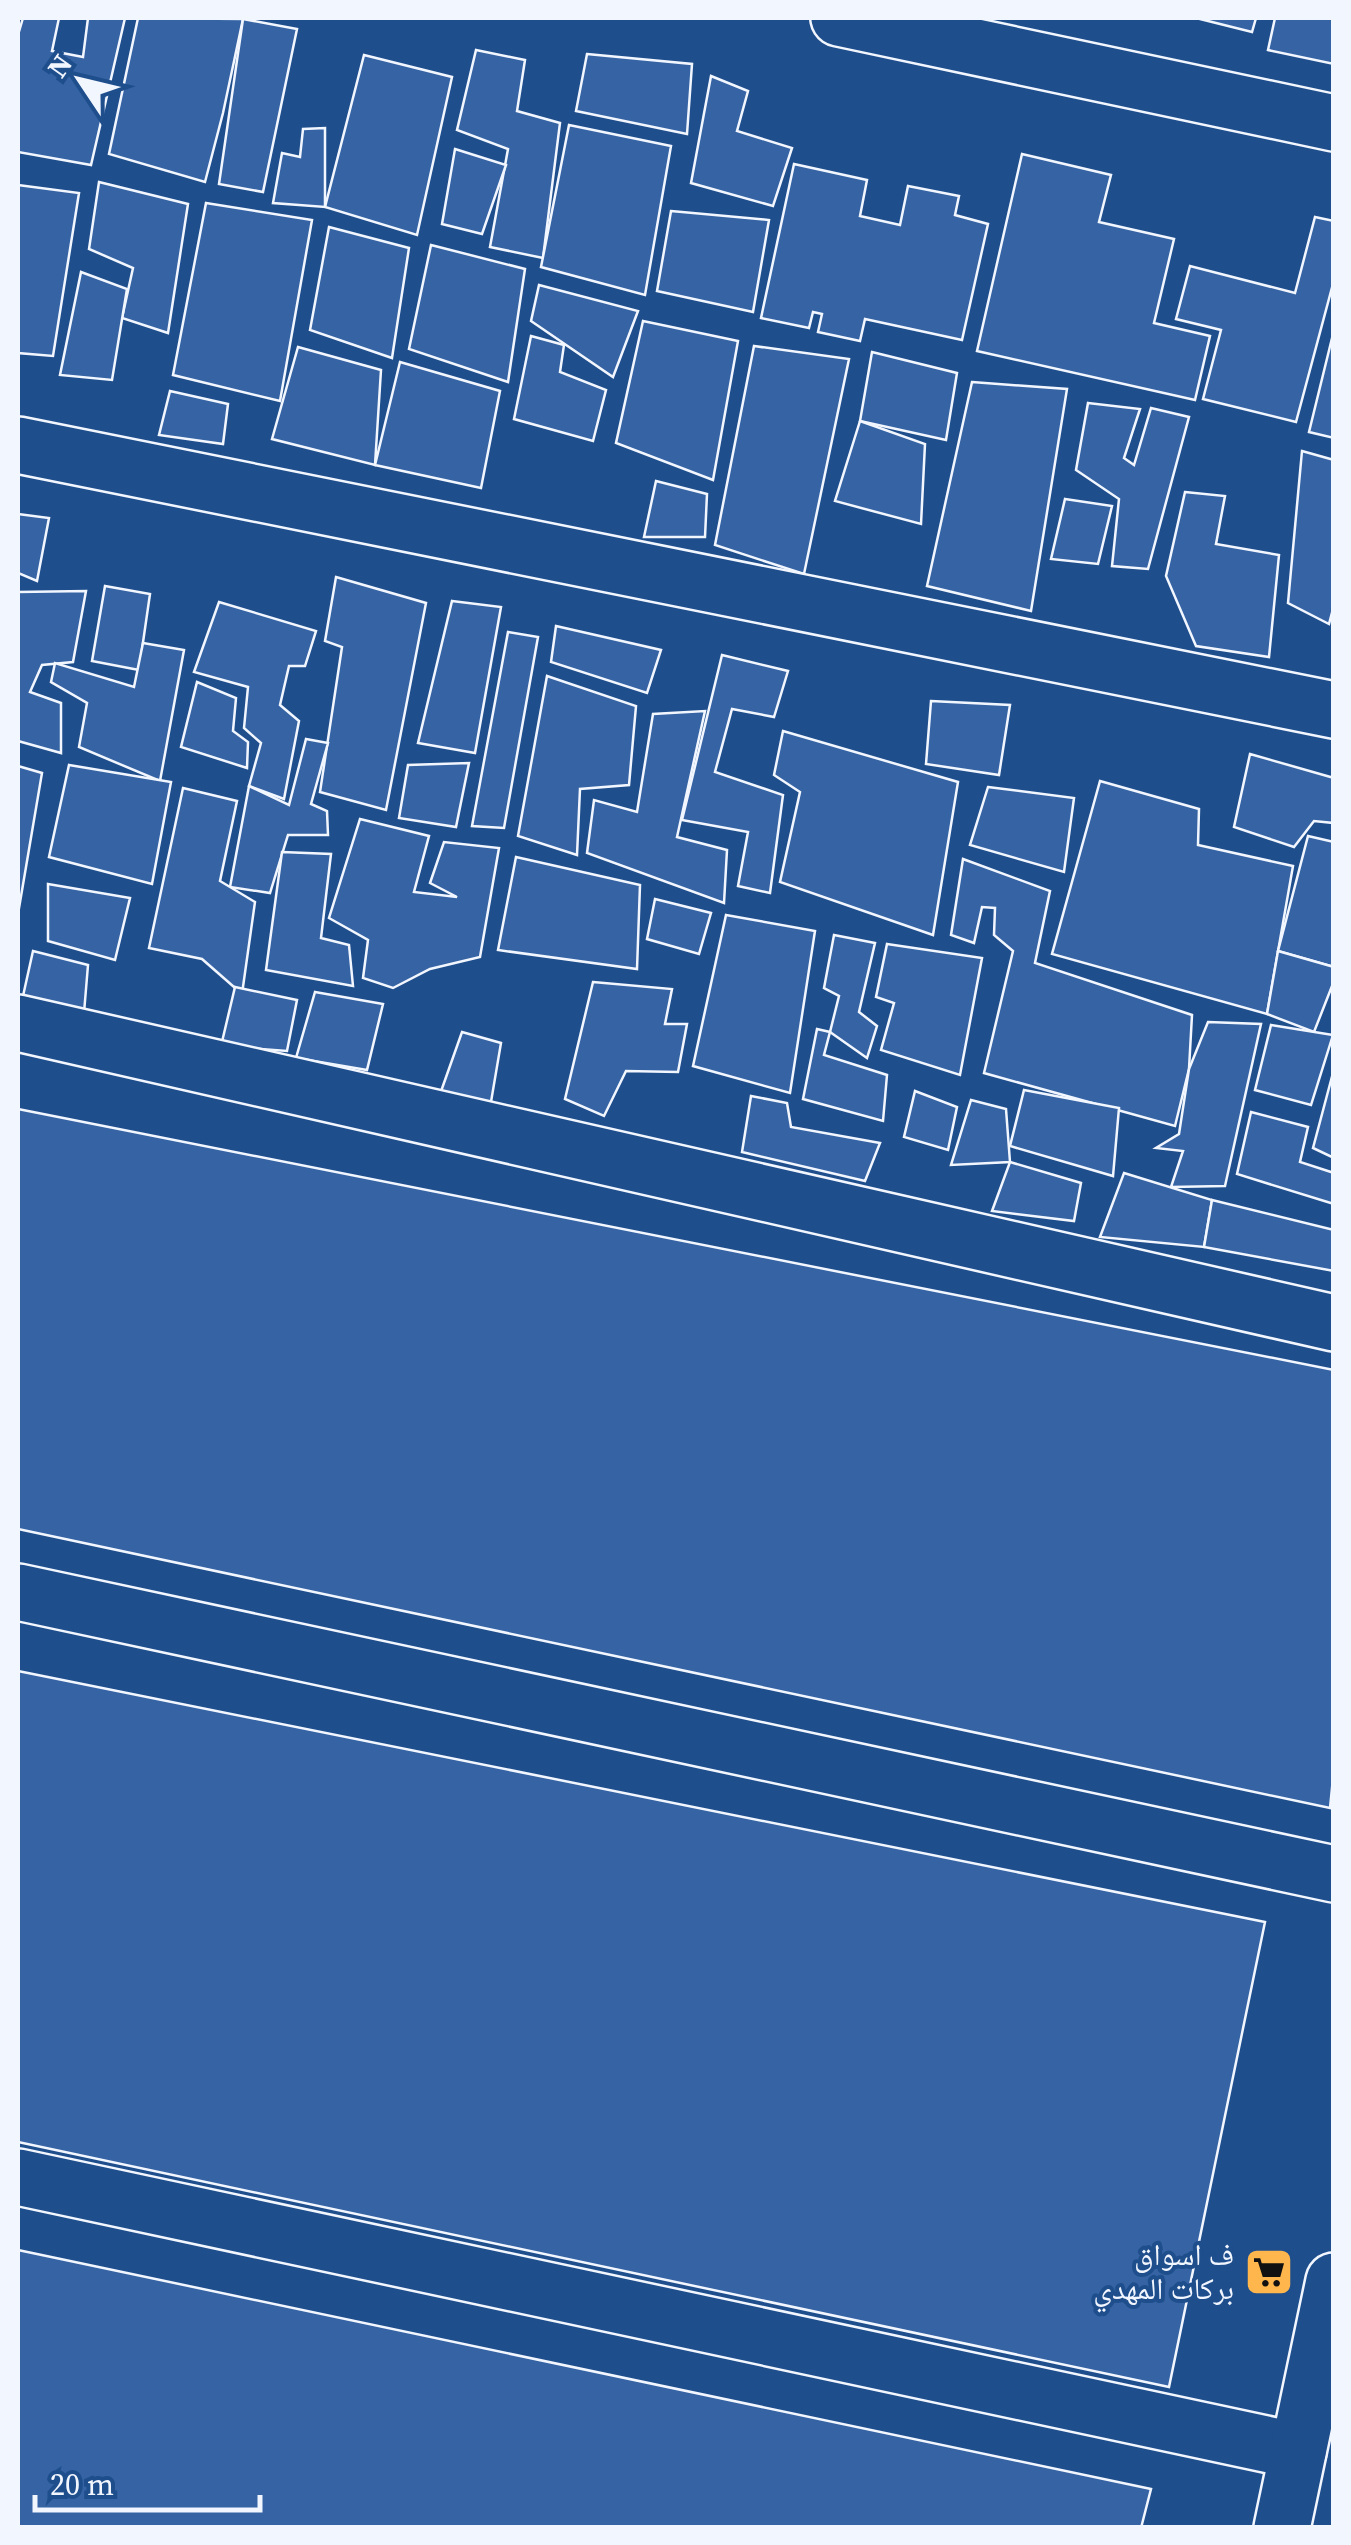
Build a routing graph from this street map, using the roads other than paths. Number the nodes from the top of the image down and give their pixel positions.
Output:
1 (839, 18) edge
2 (1334, 123) edge
3 (18, 445) edge
4 (1334, 710) edge
5 (18, 1023) edge
6 (1334, 1323) edge
7 (18, 1592) edge
8 (1334, 1874) edge
9 (18, 2178) edge
10 (1334, 2281) edge
11 (1298, 2450) junction
12 (1282, 2528) edge

1 - 2 street
3 - 4 street
5 - 6 street
7 - 8 street
9 - 11 street
10 - 11 street
11 - 12 street

